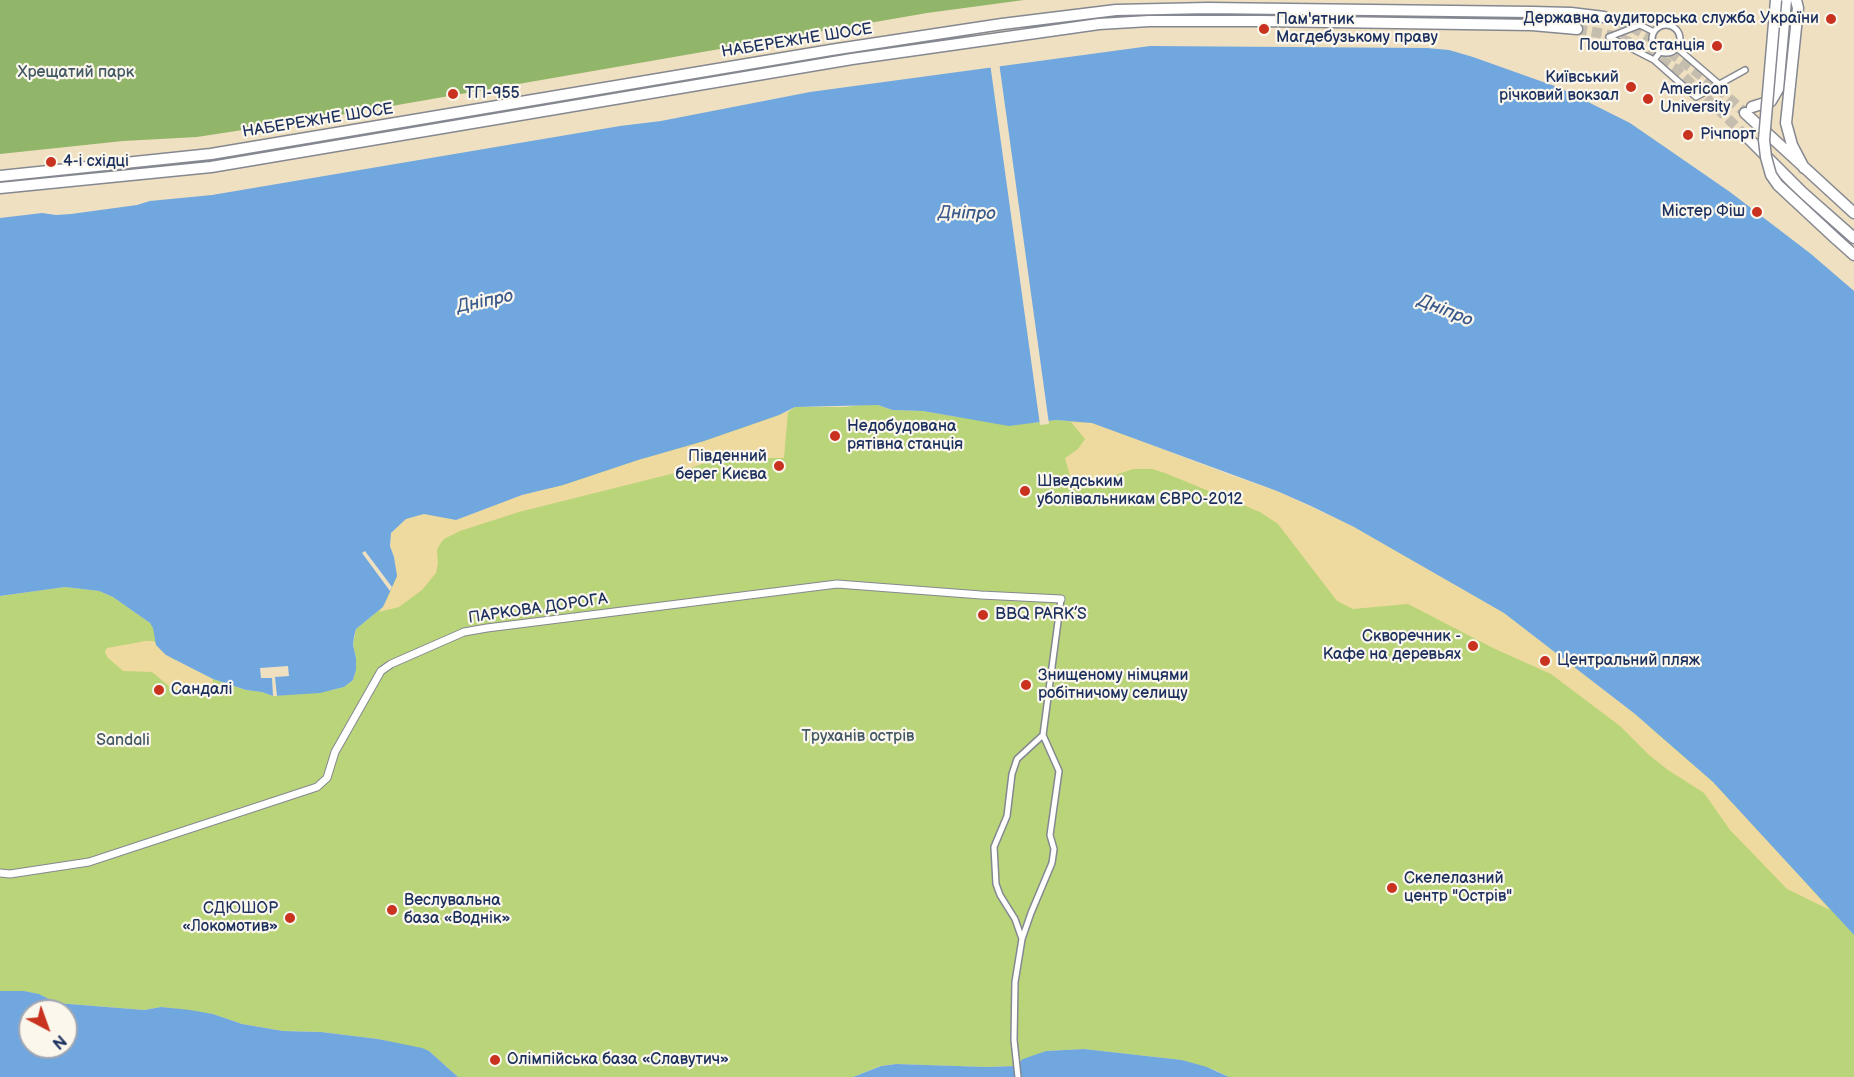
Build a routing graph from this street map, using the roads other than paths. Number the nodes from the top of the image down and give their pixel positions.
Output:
1 (1776, 0) edge
2 (1786, 0) edge
3 (1796, 0) edge
4 (1604, 17) tunnel mouth
5 (1577, 29) tunnel mouth
6 (1654, 32) junction
7 (1677, 48) junction
8 (1660, 52) junction
9 (1654, 60) junction
10 (1745, 70) dead end
11 (1719, 84) junction
12 (1748, 138) tunnel mouth
13 (1804, 168) junction
14 (0, 176) edge
15 (0, 188) edge
16 (1854, 213) edge
17 (1854, 238) edge
18 (1854, 255) edge
19 (1061, 599) joint
20 (1043, 735) junction
21 (0, 873) edge
22 (1022, 939) junction
23 (1018, 1077) edge

1 - 18 main road, bridge
2 - 13 main road
3 - 13 main road
4 - 14 main road, НАБЕРЕЖНЕ ШОСЕ
5 - 15 main road, НАБЕРЕЖНЕ ШОСЕ
6 - 7 street
6 - 8 street
6 - 9 street
7 - 8 street
7 - 11 street
8 - 9 street
9 - 11 street
10 - 11 street
12 - 17 main road
13 - 16 main road
19 - 20 street
19 - 21 street, ПАРКОВА ДОРОГА
20 - 22 street
20 - 22 street
22 - 23 street

